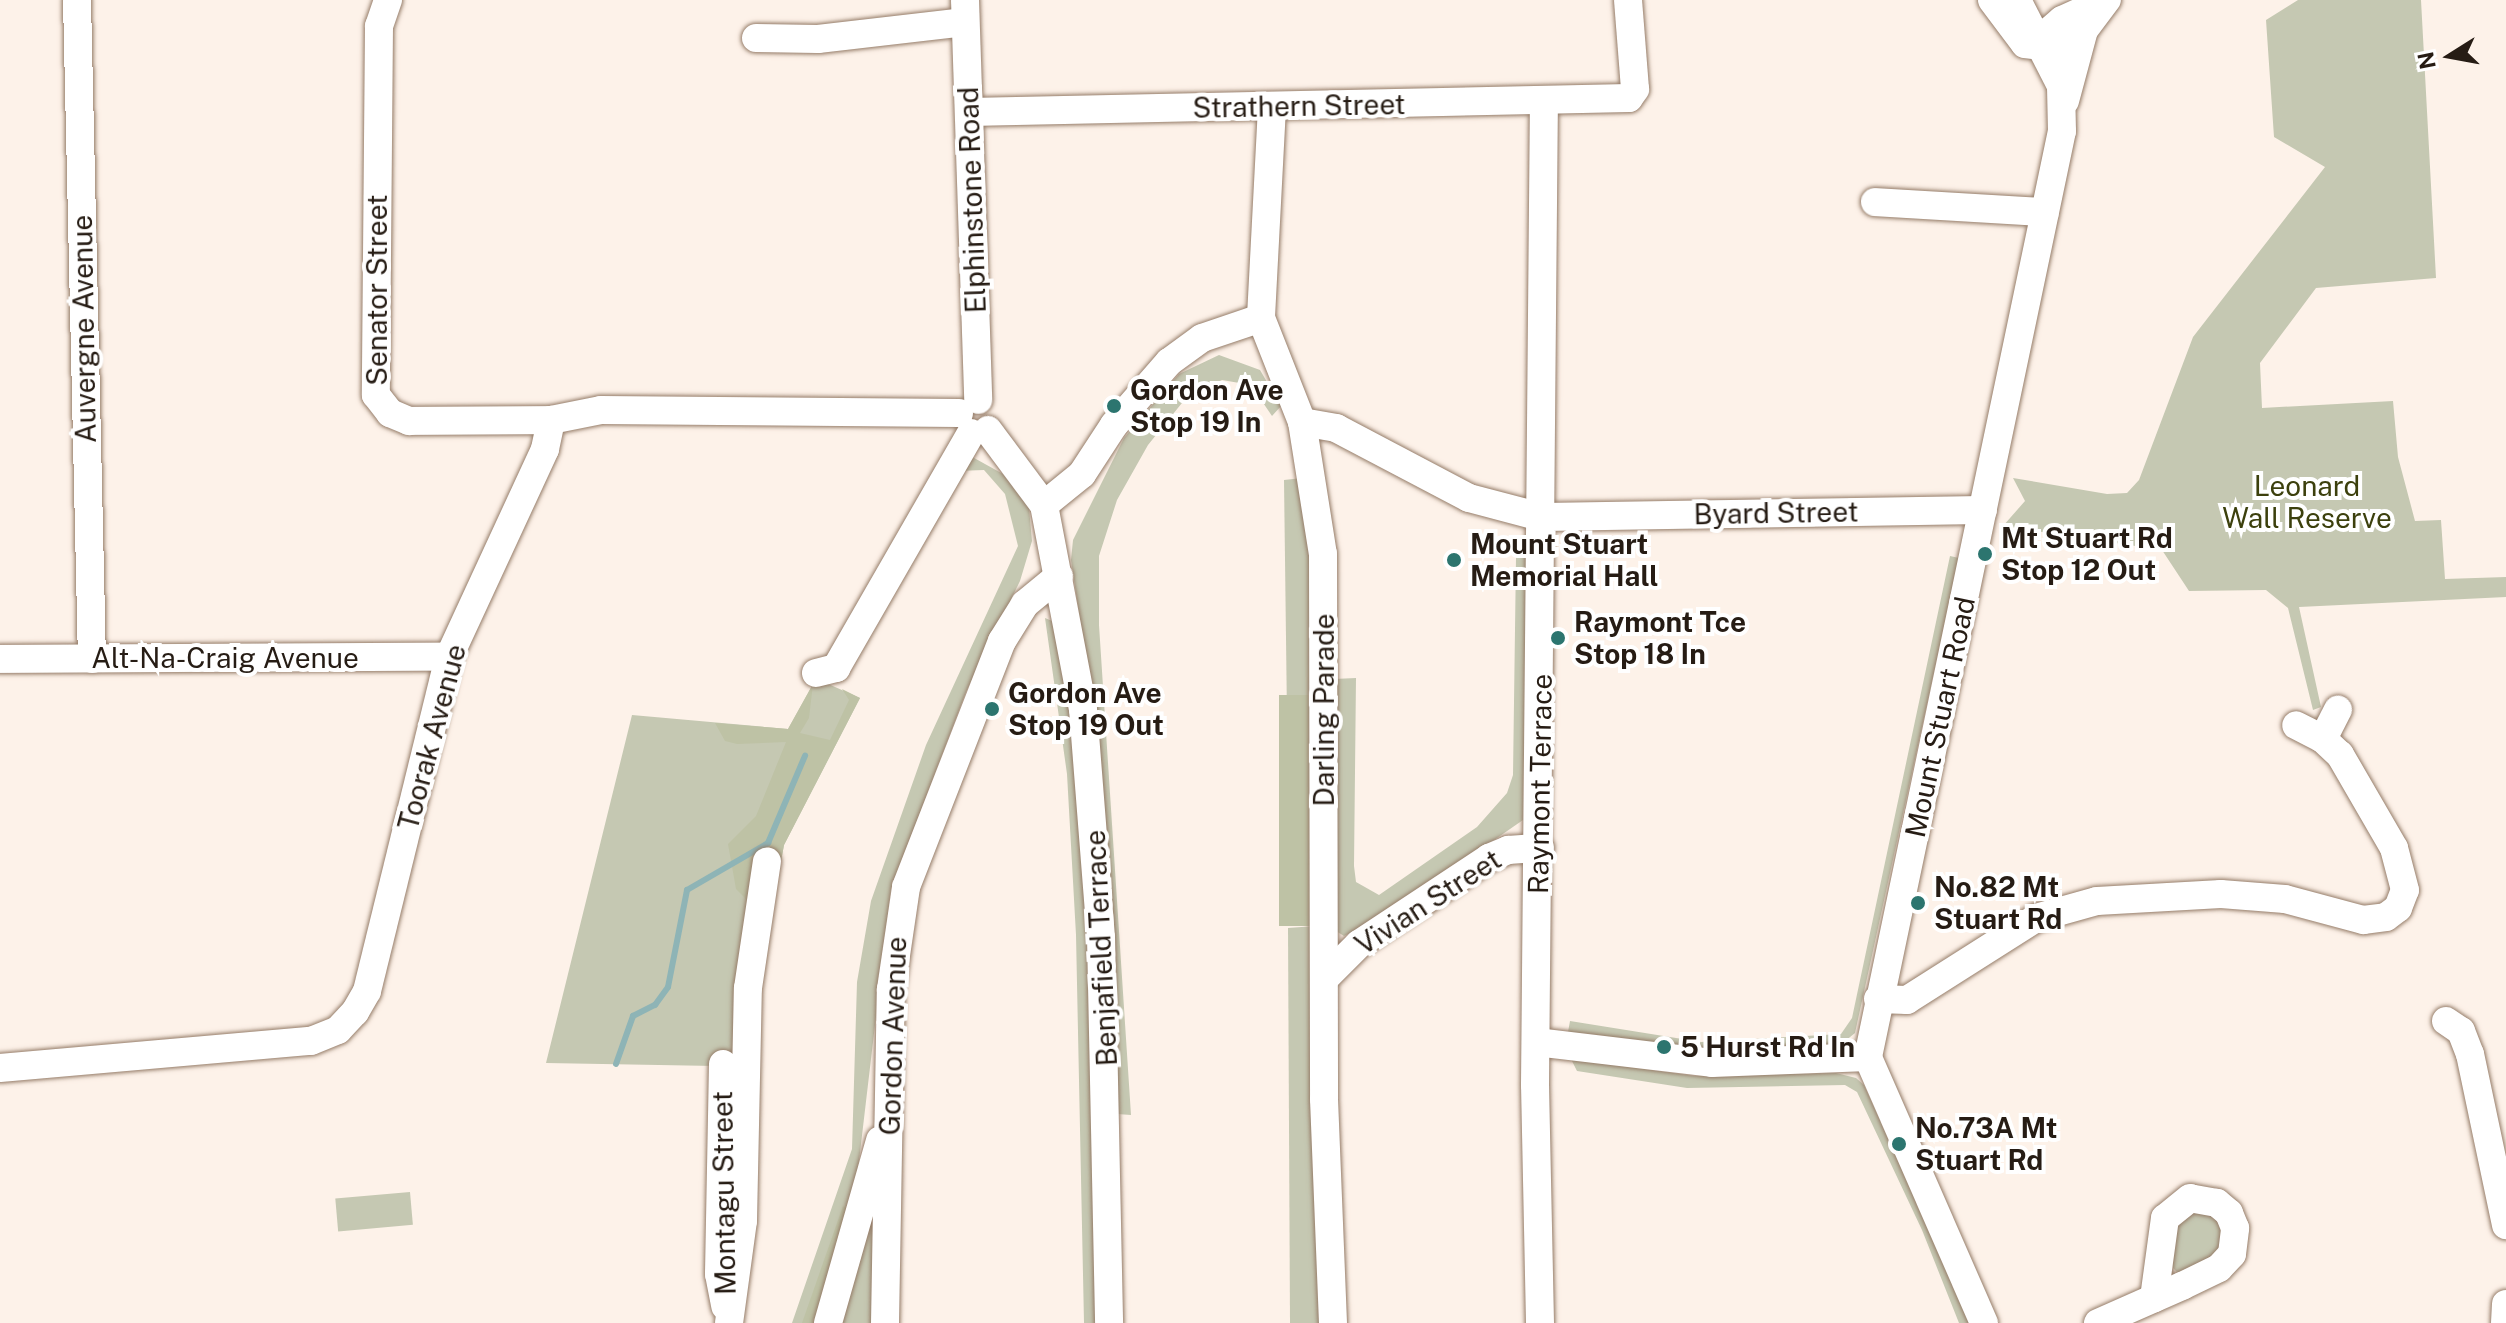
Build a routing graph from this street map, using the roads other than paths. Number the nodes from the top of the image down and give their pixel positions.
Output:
1 (77, 0) edge
2 (388, 0) edge
3 (1628, 0) edge
4 (1992, 0) edge
5 (2017, 0) edge
6 (2107, 0) edge
7 (965, 11) edge
8 (2084, 30) junction
9 (756, 38) dead end
10 (2043, 47) junction
11 (1544, 102) junction
12 (2064, 106) junction
13 (1272, 107) junction
14 (969, 112) junction
15 (1875, 202) dead end
16 (2045, 212) junction
17 (1261, 318) junction
18 (974, 419) junction
19 (551, 420) junction
20 (1302, 422) junction
21 (1044, 505) junction
22 (1983, 510) junction
23 (1541, 517) junction
24 (1059, 576) junction
25 (449, 657) junction
26 (0, 659) edge
27 (92, 659) junction
28 (816, 673) dead end
29 (2338, 710) dead end
30 (2296, 725) dead end
31 (2323, 739) junction
32 (1540, 848) junction
33 (767, 861) dead end
34 (1326, 977) junction
35 (1878, 999) junction
36 (2446, 1021) dead end
37 (1536, 1042) junction
38 (1868, 1057) junction
39 (723, 1064) dead end
40 (0, 1068) edge
41 (889, 1121) junction
42 (2506, 1225) edge
43 (2154, 1298) dead end
44 (2506, 1304) edge
45 (728, 1323) edge
46 (828, 1323) edge
47 (885, 1323) edge
48 (1109, 1323) edge
49 (1333, 1323) edge
50 (1540, 1323) edge
51 (1984, 1323) edge
52 (2098, 1323) edge
53 (2505, 1323) edge

1 - 27 street, Auvergne Avenue
2 - 19 street, Senator Street
3 - 11 street, Strathern Street
4 - 10 street
5 - 10 street, Mount Stuart Road
6 - 8 street
6 - 10 street
7 - 9 street
7 - 14 street, Elphinstone Road
8 - 10 street
8 - 12 street
10 - 12 street, Mount Stuart Road
11 - 13 street, Strathern Street
11 - 23 street, Raymont Terrace
12 - 16 street, Mount Stuart Road
13 - 14 street, Strathern Street
13 - 17 street, Darling Parade
14 - 18 street, Elphinstone Road
15 - 16 street
16 - 22 street, Mount Stuart Road
17 - 20 street, Darling Parade
17 - 21 street
18 - 19 street
18 - 21 street
18 - 28 street
19 - 25 street, Toorak Avenue
20 - 23 street, Byard Street
20 - 34 street, Darling Parade
21 - 24 street
22 - 23 street, Byard Street
22 - 35 street, Mount Stuart Road
23 - 32 street, Raymont Terrace
24 - 41 street, Gordon Avenue
24 - 48 street, Benjafield Terrace
25 - 27 street, Alt-Na-Craig Avenue
25 - 40 street, Toorak Avenue
26 - 27 street, Alt-Na-Craig Avenue
29 - 31 street
30 - 31 street
31 - 35 street
32 - 34 street, Vivian Street
32 - 37 street, Raymont Terrace
33 - 45 street
34 - 49 street, Darling Parade
35 - 38 street, Mount Stuart Road
36 - 42 street
37 - 38 street
37 - 50 street, Raymont Terrace
38 - 51 street
39 - 45 street, Montagu Street
41 - 46 street
41 - 47 street, Gordon Avenue
43 - 52 street
44 - 53 street

